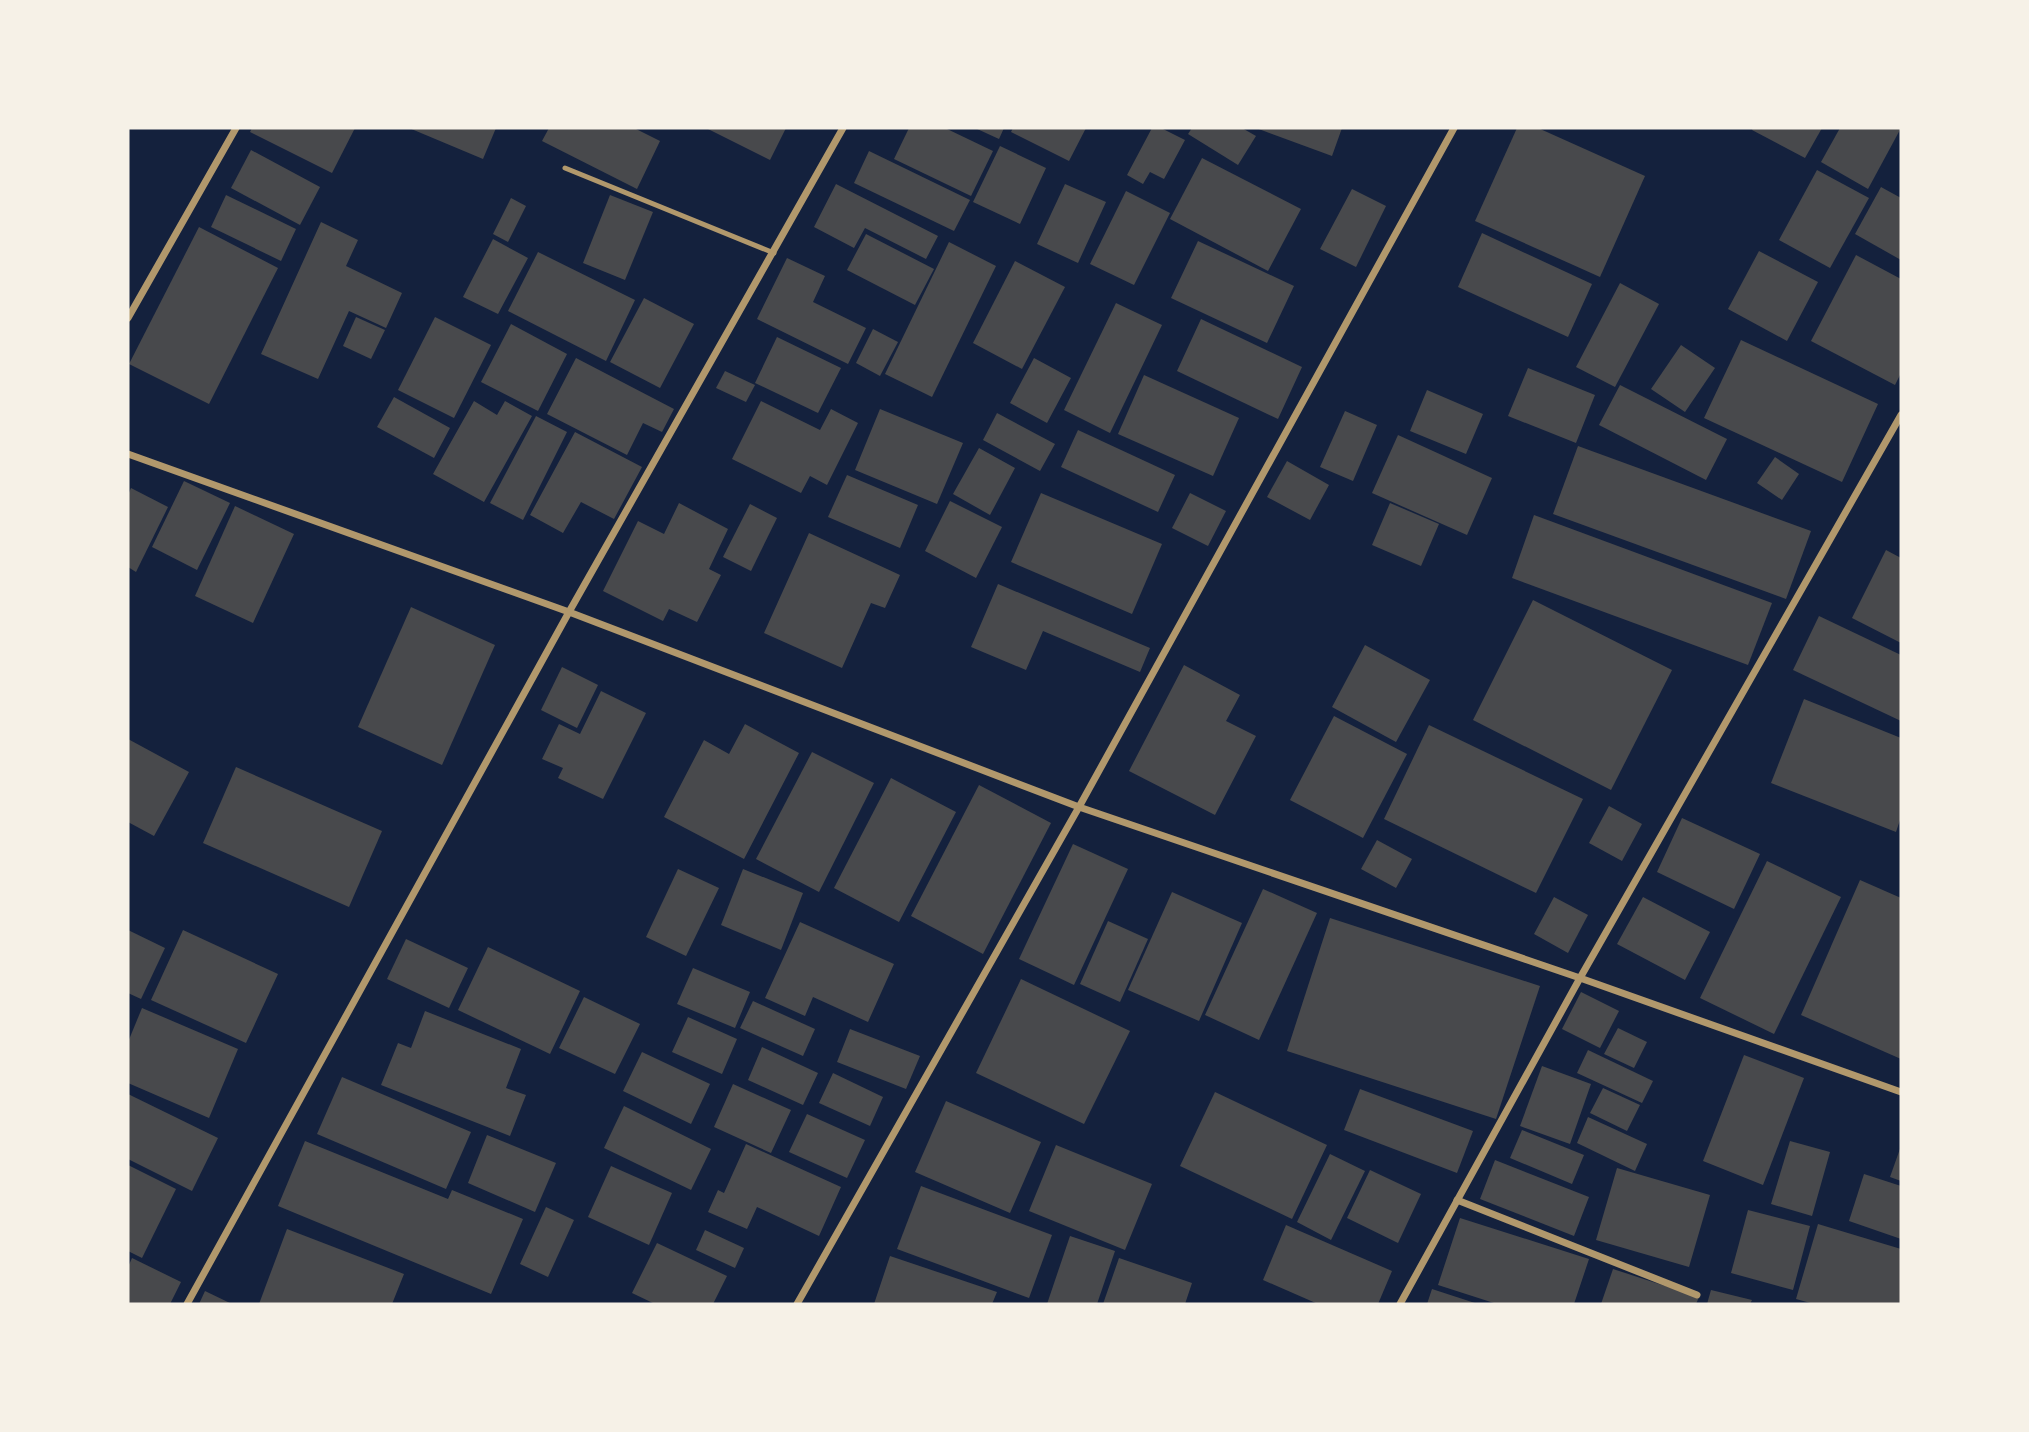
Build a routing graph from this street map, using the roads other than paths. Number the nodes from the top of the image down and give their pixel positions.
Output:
1 (236, 128) edge
2 (843, 128) edge
3 (1454, 128) edge
4 (565, 168) dead end
5 (774, 253) junction
6 (128, 318) edge
7 (1901, 415) edge
8 (128, 454) edge
9 (569, 612) junction
10 (1079, 807) junction
11 (1580, 978) junction
12 (1901, 1092) edge
13 (1457, 1200) junction
14 (1697, 1295) dead end
15 (187, 1304) edge
16 (797, 1304) edge
17 (1400, 1304) edge

1 - 6 street
2 - 5 street
3 - 10 street
4 - 5 lane
5 - 9 street
7 - 11 street
8 - 9 street
9 - 10 street
9 - 15 street
10 - 11 street
10 - 16 street
11 - 12 street
11 - 13 street
13 - 14 street
13 - 17 street

